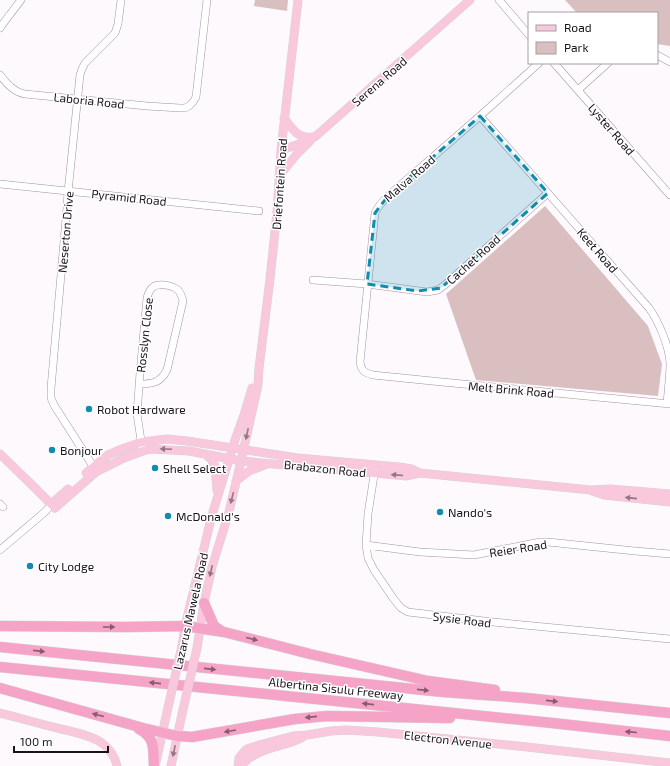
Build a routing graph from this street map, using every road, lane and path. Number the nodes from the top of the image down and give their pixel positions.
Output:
1 (21, 0) edge
2 (121, 0) edge
3 (207, 0) edge
4 (298, 0) edge
5 (470, 0) edge
6 (499, 0) edge
7 (0, 28) edge
8 (528, 34) edge
9 (658, 55) edge
10 (670, 62) edge
11 (538, 64) edge
12 (555, 64) edge
13 (607, 64) edge
14 (0, 75) edge
15 (578, 90) junction
16 (77, 98) junction
17 (480, 116) junction
18 (284, 118) junction
19 (313, 138) junction
20 (281, 150) junction
21 (279, 176) junction
22 (0, 184) edge
23 (68, 192) junction
24 (548, 193) junction
25 (670, 195) edge
26 (259, 211) dead end
27 (313, 280) dead end
28 (368, 284) junction
29 (360, 362) joint
30 (259, 368) junction
31 (139, 384) junction
32 (669, 404) edge
33 (142, 442) junction
34 (233, 448) junction
35 (244, 450) junction
36 (143, 451) junction
37 (0, 454) edge
38 (205, 454) junction
39 (230, 458) junction
40 (241, 461) junction
41 (269, 463) junction
42 (95, 469) junction
43 (375, 469) junction
44 (236, 481) junction
45 (591, 490) junction
46 (670, 494) edge
47 (217, 496) junction
48 (670, 502) edge
49 (50, 508) junction
50 (366, 545) junction
51 (0, 550) edge
52 (670, 554) edge
53 (204, 603) junction
54 (0, 626) edge
55 (185, 626) junction
56 (200, 628) junction
57 (224, 632) junction
58 (670, 639) edge
59 (0, 647) edge
60 (0, 667) edge
61 (0, 688) edge
62 (526, 698) junction
63 (0, 713) edge
64 (670, 713) edge
65 (490, 717) junction
66 (123, 721) junction
67 (163, 732) junction
68 (307, 735) junction
69 (177, 736) junction
70 (670, 736) edge
71 (670, 763) edge
72 (117, 766) edge
73 (155, 766) edge
74 (171, 766) edge
75 (238, 766) edge
76 (241, 766) edge

1 - 7 street
2 - 16 street, Neserton Drive
3 - 16 street, Laboria Road
4 - 18 main road, Driefontein Road
5 - 19 main road, Serena Road
6 - 8 street
9 - 10 street
11 - 17 street, Malva Road
12 - 15 street, Lyster Road
13 - 15 street
14 - 16 street, Laboria Road
15 - 25 street, Lyster Road
16 - 23 street, Neserton Drive
17 - 24 street, Keet Road
17 - 28 street, Malva Road
18 - 19 main road
18 - 20 main road, Driefontein Road
19 - 20 main road, Serena Road
19 - 21 main road
20 - 21 main road, Driefontein Road
21 - 30 main road, Driefontein Road
22 - 23 street, Pyramid Road
23 - 26 street, Pyramid Road
23 - 42 street, Neserton Drive
24 - 28 street, Cachet Road
24 - 32 street, Keet Road
27 - 28 street, Cachet Road
28 - 29 street, Malva Road
29 - 32 street, Melt Brink Road
30 - 34 main road, Driefontein Road
30 -> 35 main road, Driefontein Road
31 - 31 street, Rosslyn Close
31 - 33 street, Rosslyn Close
33 - 34 main road, Brabazon Road
33 - 36 street, Rosslyn Close
33 - 42 main road, Brabazon Road
34 - 35 main road, Brabazon Road
34 - 39 main road, Driefontein Road
35 - 40 main road, Driefontein Road
35 - 43 main road, Brabazon Road
38 -> 36 main road, Brabazon Road
36 - 42 main road, Brabazon Road
37 - 49 main road
38 - 39 main road, Brabazon Road
38 - 47 main road
39 - 40 main road, Brabazon Road
39 - 47 main road, Lazarus Mawela Road
40 - 41 main road, Brabazon Road
40 - 44 main road, Lazarus Mawela Road
41 - 43 main road, Brabazon Road
41 - 44 main road
42 - 49 main road
43 - 45 main road, Brabazon Road
43 - 50 street, Sysie Road
44 -> 53 main road, Lazarus Mawela Road
45 - 46 main road, Brabazon Road
48 -> 45 main road, Brabazon Road
47 - 55 main road, Lazarus Mawela Road
49 - 51 street
50 - 52 street, Reier Road
50 - 58 street, Sysie Road
53 - 56 main road, Lazarus Mawela Road
53 - 57 highway
54 -> 55 highway
55 - 56 highway
55 - 67 main road, Lazarus Mawela Road, bridge
56 - 57 highway
56 - 69 main road, Lazarus Mawela Road, bridge
57 -> 62 highway
59 -> 62 highway, Albertina Sisulu Freeway
65 -> 60 highway, Albertina Sisulu Freeway
66 -> 61 highway
62 -> 64 highway, Albertina Sisulu Freeway
63 - 72 main road
65 -> 69 highway
70 -> 65 highway, Albertina Sisulu Freeway
66 - 67 highway
66 - 73 highway
67 - 69 highway
67 - 73 main road, Lazarus Mawela Road
68 - 71 main road, Electron Avenue
68 - 75 main road, Electron Avenue
68 - 76 main road
69 -> 74 main road, Lazarus Mawela Road

